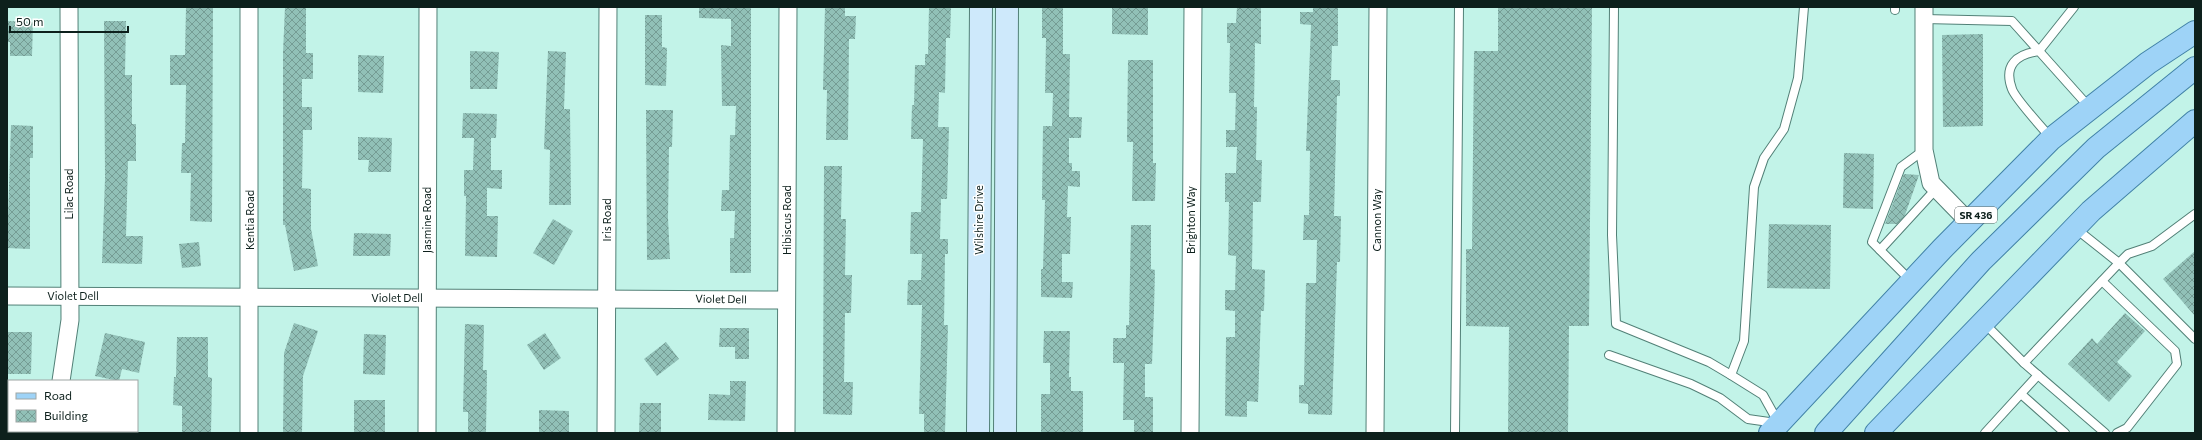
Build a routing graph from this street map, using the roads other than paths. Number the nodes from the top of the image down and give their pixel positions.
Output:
1 (69, 7) edge
2 (249, 7) edge
3 (428, 7) edge
4 (608, 7) edge
5 (788, 7) edge
6 (981, 7) edge
7 (1007, 7) edge
8 (1193, 7) edge
9 (1378, 7) edge
10 (1459, 7) edge
11 (1614, 7) edge
12 (1804, 7) edge
13 (2074, 7) edge
14 (1924, 13) edge
15 (2195, 19) edge
16 (2195, 32) edge
17 (2039, 51) junction
18 (1007, 60) junction
19 (980, 61) junction
20 (2148, 63) junction
21 (2195, 68) edge
22 (2090, 108) junction
23 (2195, 121) edge
24 (2051, 139) junction
25 (1924, 150) junction
26 (1936, 189) junction
27 (2195, 214) edge
28 (1969, 222) junction
29 (2074, 228) junction
30 (1880, 250) junction
31 (2119, 263) junction
32 (1911, 282) junction
33 (2102, 282) junction
34 (7, 296) edge
35 (69, 296) junction
36 (607, 297) junction
37 (250, 298) junction
38 (427, 298) junction
39 (786, 300) junction
40 (1983, 323) junction
41 (2195, 338) edge
42 (1609, 355) dead end
43 (2024, 362) junction
44 (2038, 374) junction
45 (1731, 375) junction
46 (61, 380) edge
47 (2020, 394) junction
48 (1005, 400) junction
49 (978, 402) junction
50 (1779, 430) edge
51 (249, 433) edge
52 (427, 433) edge
53 (606, 433) edge
54 (786, 433) edge
55 (978, 433) edge
56 (1005, 433) edge
57 (1190, 433) edge
58 (1375, 433) edge
59 (1456, 433) edge
60 (1826, 433) edge
61 (1876, 433) edge
62 (1985, 433) edge
63 (2065, 433) edge
64 (2105, 433) edge
65 (2117, 433) edge

1 - 35 street, Lilac Road
2 - 37 street, Kentia Road
3 - 38 street, Jasmine Road
4 - 36 street, Iris Road
5 - 39 street, Hibiscus Road
6 - 19 street, Wilshire Drive
7 - 18 street
8 - 57 street, Brighton Way
9 - 58 street, Cannon Way
10 - 59 lane
11 - 45 lane
12 - 45 lane
13 - 17 lane
14 - 17 lane
14 - 25 street
15 - 20 main road
16 - 20 main road, SR 436
17 - 22 lane
17 - 24 lane
18 - 19 street
18 - 48 street
19 - 49 street, Wilshire Drive
20 - 22 main road, SR 436
21 - 60 main road
22 - 24 main road, SR 436
23 - 29 main road
24 - 28 main road, SR 436
25 - 26 street
25 - 30 lane
26 - 28 street
26 - 30 lane
27 - 31 lane
28 - 32 main road, SR 436
29 - 31 lane
29 - 40 main road
30 - 32 lane
31 - 33 lane
31 - 41 lane
32 - 50 main road, SR 436
33 - 43 lane
33 - 65 lane
34 - 35 street, Violet Dell
35 - 37 street, Violet Dell
35 - 46 street, Lilac Road
36 - 38 street, Violet Dell
36 - 39 street, Violet Dell
36 - 53 street, Iris Road
37 - 38 street, Violet Dell
37 - 51 street, Kentia Road
38 - 52 street, Jasmine Road
39 - 54 street, Hibiscus Road
40 - 43 lane
40 - 61 main road
42 - 50 lane
43 - 44 lane
44 - 47 lane
44 - 64 lane
45 - 50 lane
47 - 62 lane
47 - 63 lane
48 - 49 street
48 - 56 street
49 - 55 street, Wilshire Drive

